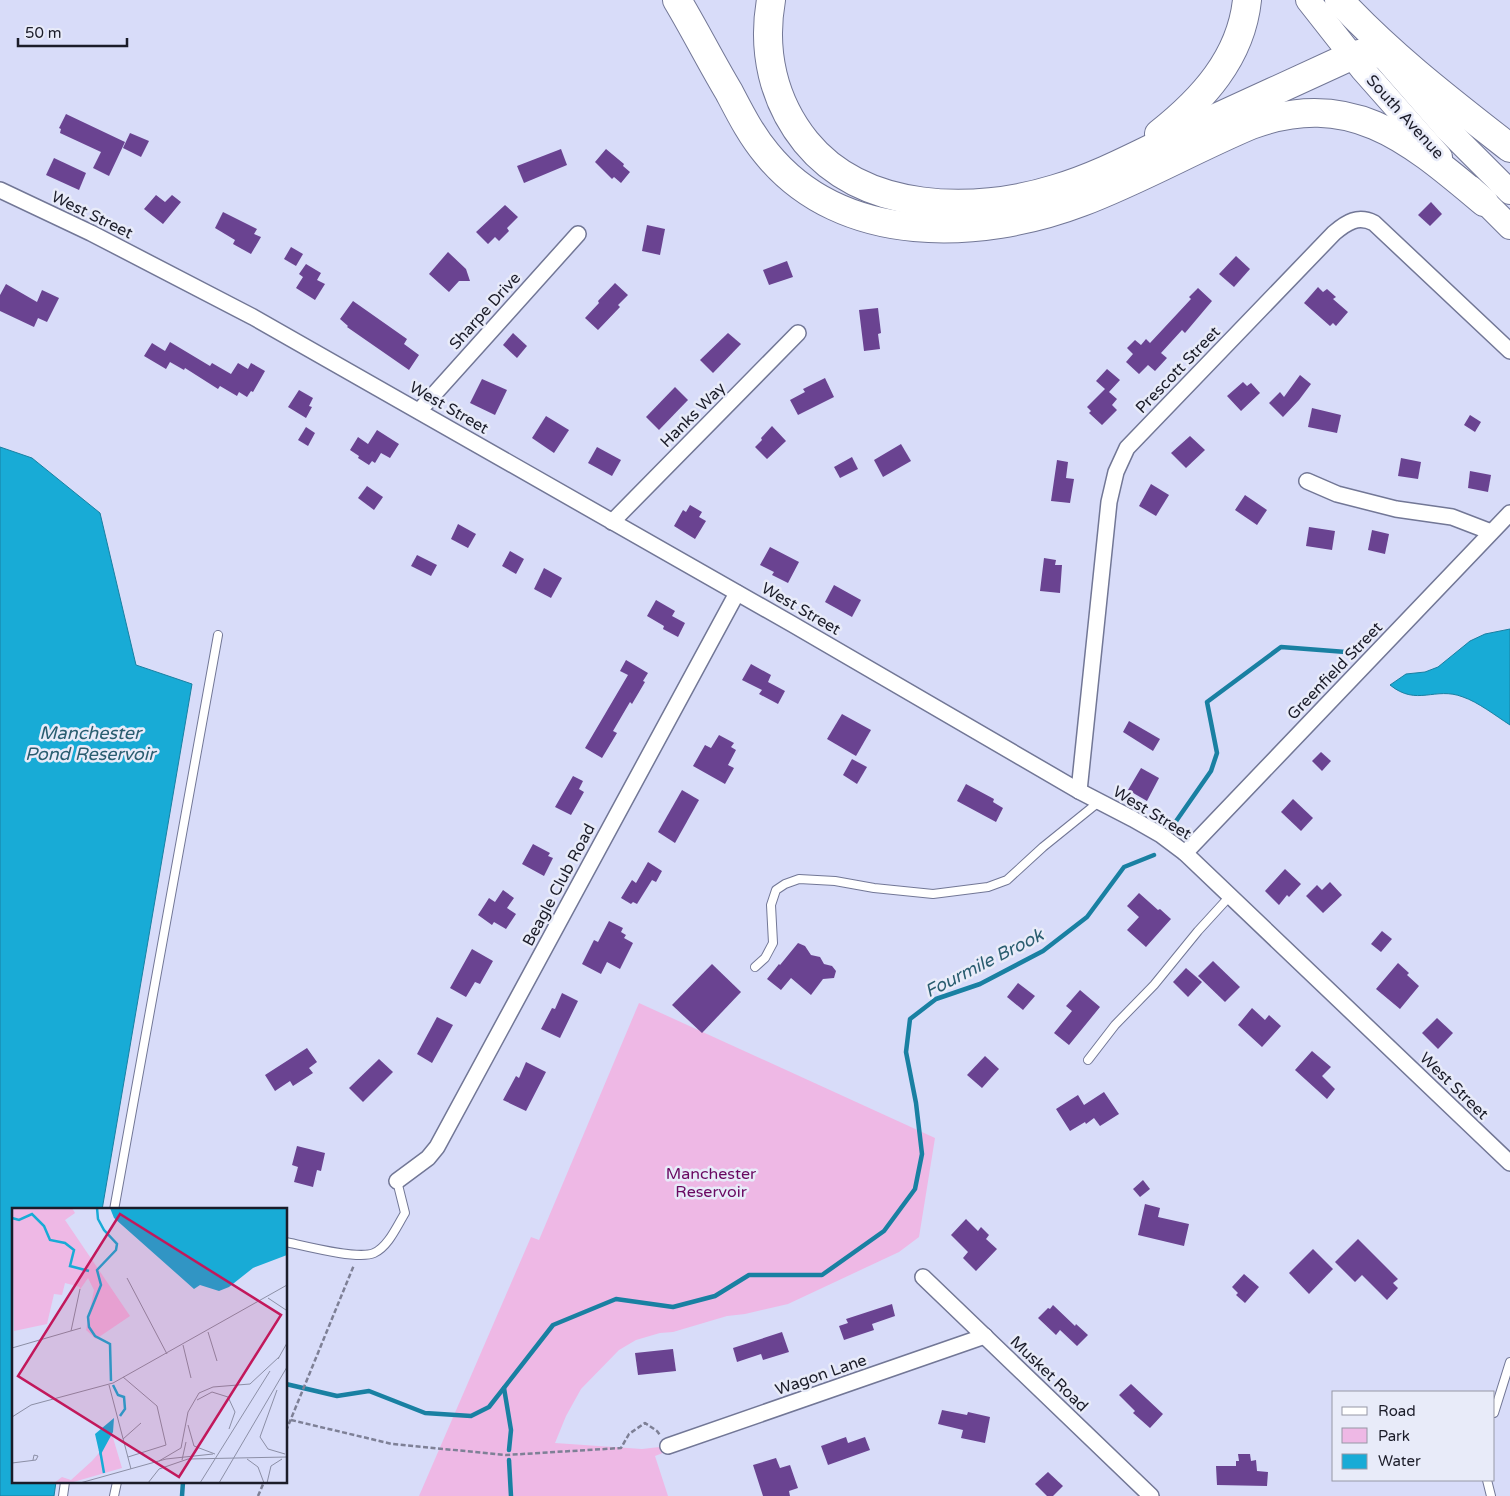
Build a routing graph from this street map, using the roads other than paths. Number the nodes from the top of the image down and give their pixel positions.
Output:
1 (676, 0) edge
2 (771, 0) edge
3 (1247, 0) edge
4 (1308, 0) edge
5 (1339, 0) edge
6 (1382, 54) junction
7 (1351, 56) junction
8 (1510, 148) edge
9 (1119, 163) junction
10 (0, 190) edge
11 (1510, 192) edge
12 (1484, 202) junction
13 (1510, 226) edge
14 (578, 234) dead end
15 (798, 333) dead end
16 (1510, 351) edge
17 (419, 411) junction
18 (1307, 481) dead end
19 (1510, 512) edge
20 (612, 522) junction
21 (1491, 532) junction
22 (737, 593) junction
23 (218, 635) dead end
24 (1079, 791) junction
25 (1100, 802) junction
26 (1185, 853) junction
27 (1230, 896) junction
28 (755, 967) dead end
29 (1088, 1060) dead end
30 (1510, 1163) edge
31 (397, 1181) joint
32 (114, 1208) edge
33 (288, 1242) edge
34 (923, 1277) dead end
35 (985, 1336) junction
36 (1510, 1362) edge
37 (1495, 1410) edge
38 (668, 1446) road end
39 (1487, 1481) edge
40 (1150, 1496) edge
41 (1491, 1496) edge

1 - 12 highway
2 - 9 highway
3 - 9 highway
4 - 7 main road, South Avenue
5 - 6 main road, South Avenue
5 - 8 highway
6 - 7 highway
6 - 11 main road, South Avenue
7 - 9 highway
7 - 12 main road, South Avenue
10 - 17 street, West Street
12 - 13 main road, South Avenue
14 - 17 street, Sharpe Drive
15 - 20 street, Hanks Way
16 - 24 street, Prescott Street
17 - 20 street, West Street
18 - 21 street
19 - 21 street, Greenfield Street
20 - 22 street, West Street
21 - 26 street, Greenfield Street
22 - 24 street, West Street
22 - 31 street, Beagle Club Road
23 - 32 lane
24 - 25 street, West Street
25 - 26 street, West Street
25 - 28 lane
26 - 27 street, West Street
27 - 29 lane
27 - 30 street, West Street
31 - 33 lane
34 - 35 street, Musket Road
35 - 38 street, Wagon Lane
35 - 40 street, Musket Road
36 - 37 lane
39 - 41 lane

